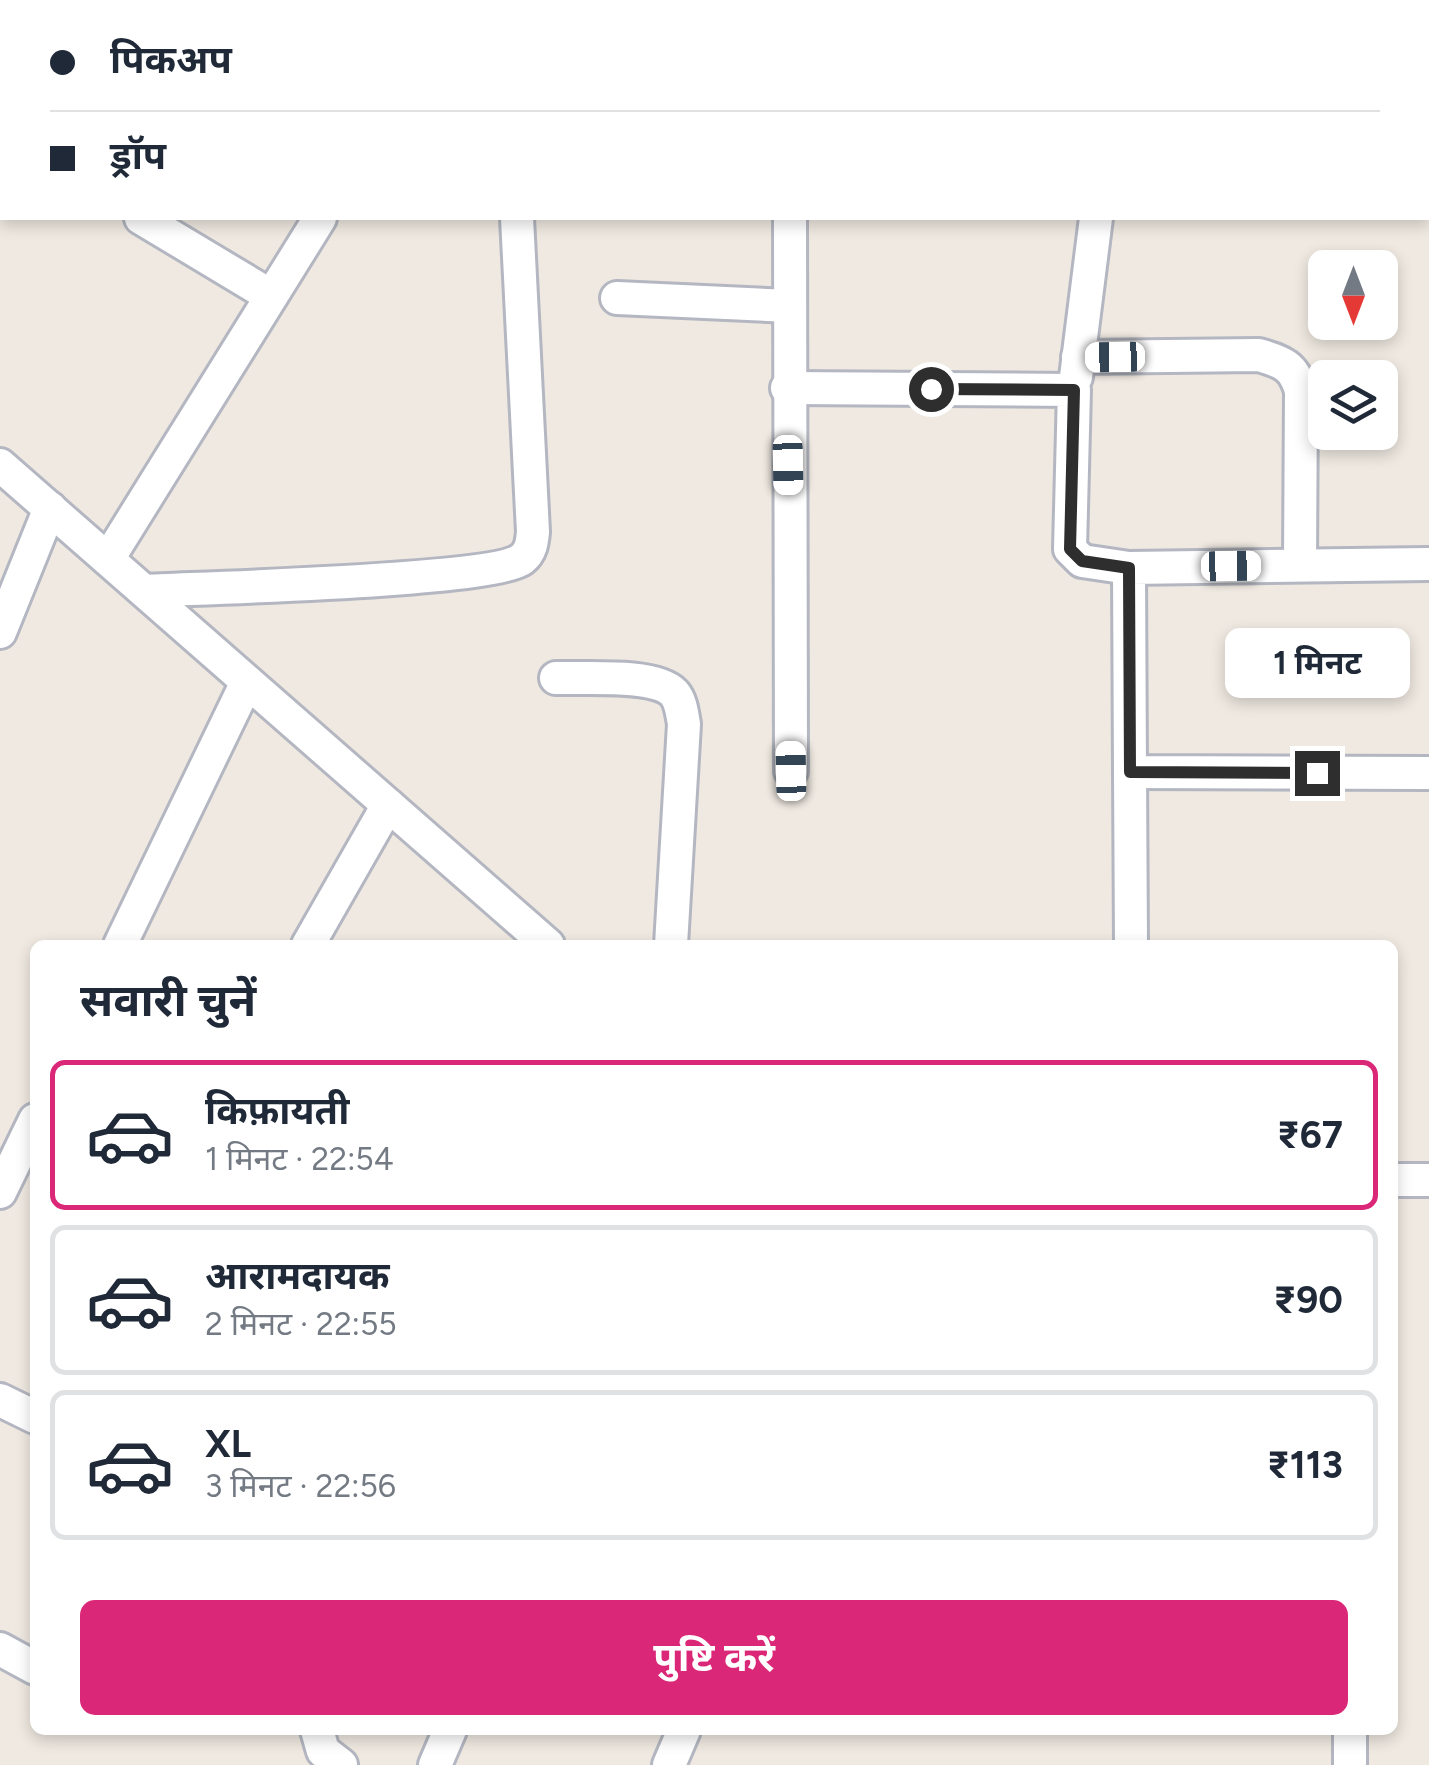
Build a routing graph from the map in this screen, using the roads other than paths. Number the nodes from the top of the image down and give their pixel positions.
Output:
1 (144, 220) edge
2 (319, 220) edge
3 (517, 220) edge
4 (790, 220) edge
5 (1096, 220) edge
6 (271, 296) junction
7 (617, 298) dead end
8 (788, 306) junction
9 (1076, 374) junction
10 (787, 388) junction
11 (0, 465) edge
12 (50, 508) junction
13 (108, 559) junction
14 (1300, 564) junction
15 (1429, 564) edge
16 (1129, 568) junction
17 (145, 591) junction
18 (0, 632) edge
19 (556, 678) dead end
20 (248, 682) junction
21 (791, 771) dead end
22 (1130, 772) junction
23 (1429, 773) edge
24 (388, 804) junction
25 (122, 940) edge
26 (311, 940) edge
27 (532, 940) edge
28 (672, 940) edge
29 (1131, 940) edge
30 (30, 1130) edge
31 (1398, 1180) edge
32 (1429, 1180) edge
33 (0, 1192) edge
34 (0, 1400) edge
35 (30, 1415) edge
36 (318, 1735) edge
37 (448, 1735) edge
38 (682, 1735) edge
39 (1350, 1735) edge
40 (341, 1765) edge
41 (434, 1765) edge
42 (669, 1765) edge
43 (1350, 1765) edge

1 - 6 street
2 - 6 street
3 - 17 street
4 - 8 street
5 - 9 street
6 - 13 street
7 - 8 street
8 - 10 street
9 - 10 street
9 - 14 street
9 - 16 street
10 - 21 street
11 - 12 street
12 - 13 street
12 - 18 street
13 - 17 street
14 - 15 street
14 - 16 street
16 - 22 street
17 - 20 street
19 - 28 street
20 - 24 street
20 - 25 street
22 - 23 street
22 - 29 street
24 - 26 street
24 - 27 street
30 - 33 street
31 - 32 street
34 - 35 street
36 - 40 street
37 - 41 street
38 - 42 street
39 - 43 street

